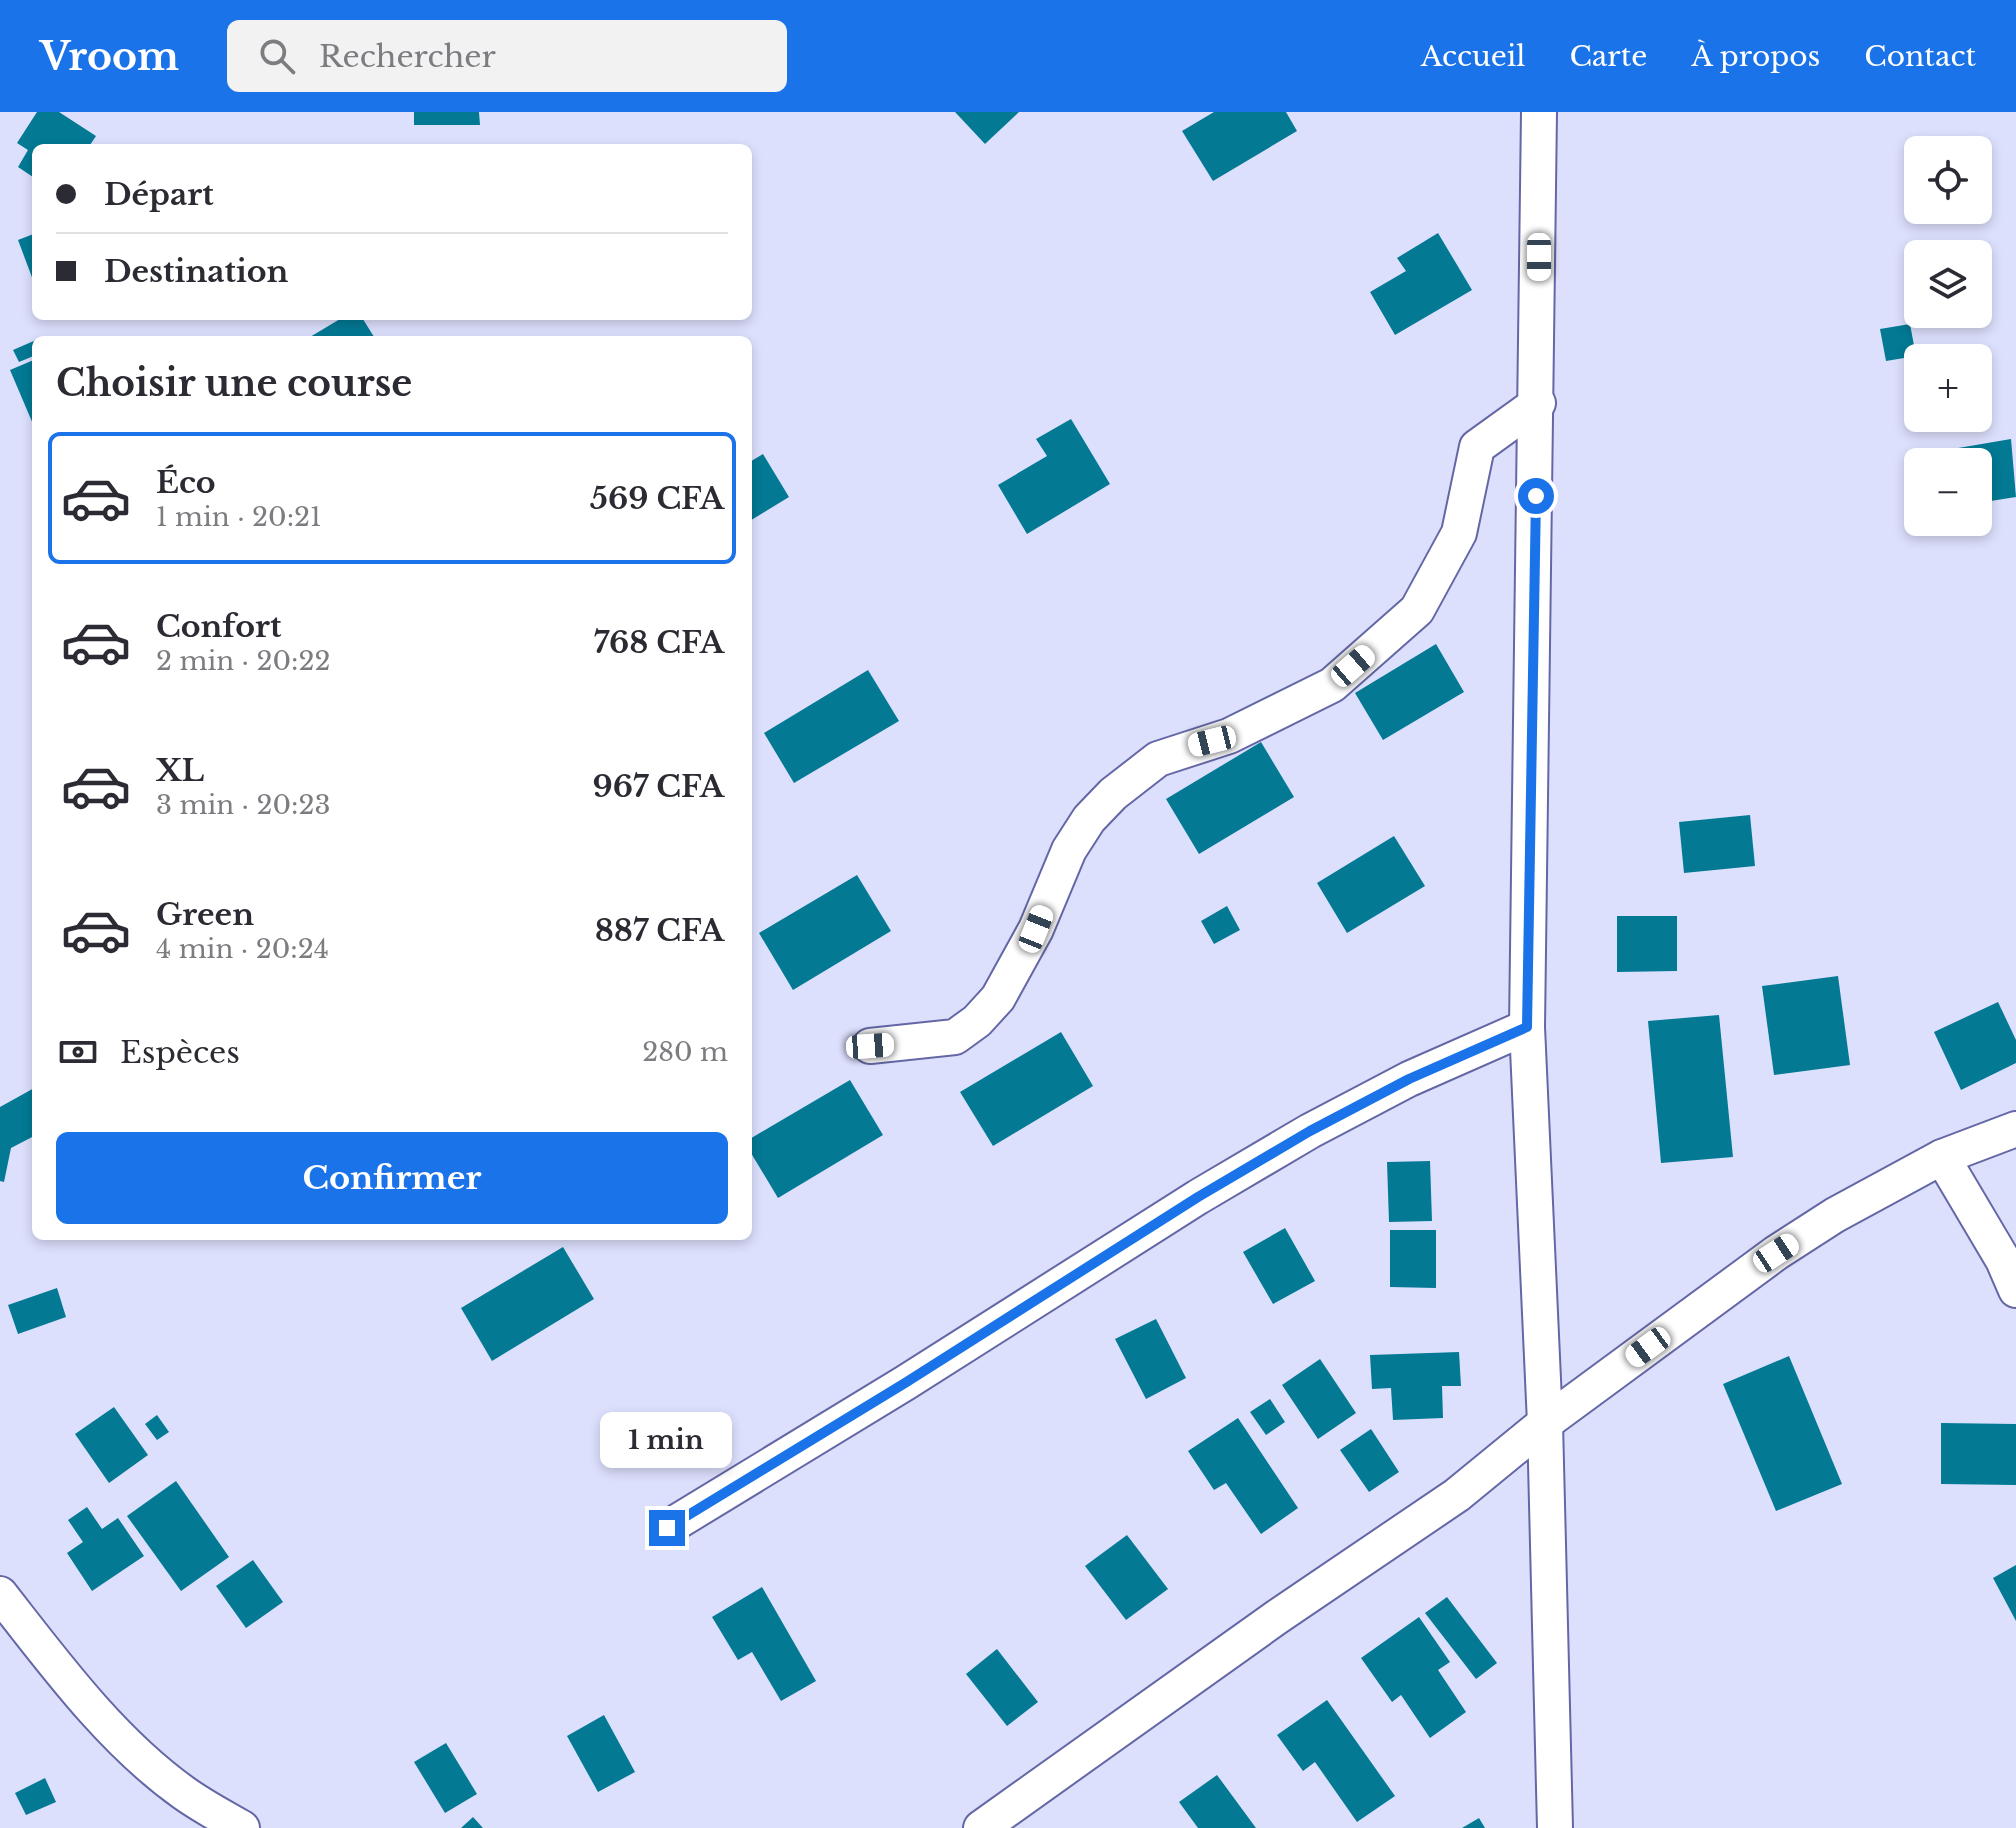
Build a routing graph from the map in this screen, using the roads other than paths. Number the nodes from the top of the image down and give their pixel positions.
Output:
1 (1539, 112) edge
2 (1538, 403) junction
3 (1527, 1027) junction
4 (870, 1046) dead end
5 (2016, 1129) edge
6 (1942, 1157) junction
7 (2016, 1290) edge
8 (1545, 1423) junction
9 (667, 1528) dead end
10 (0, 1594) edge
11 (242, 1828) edge
12 (981, 1828) edge
13 (1555, 1828) edge

1 - 2 street
2 - 3 street
2 - 4 street
3 - 8 street
3 - 9 street
5 - 6 street
6 - 7 street
6 - 8 street
8 - 12 street
8 - 13 street
10 - 11 street

